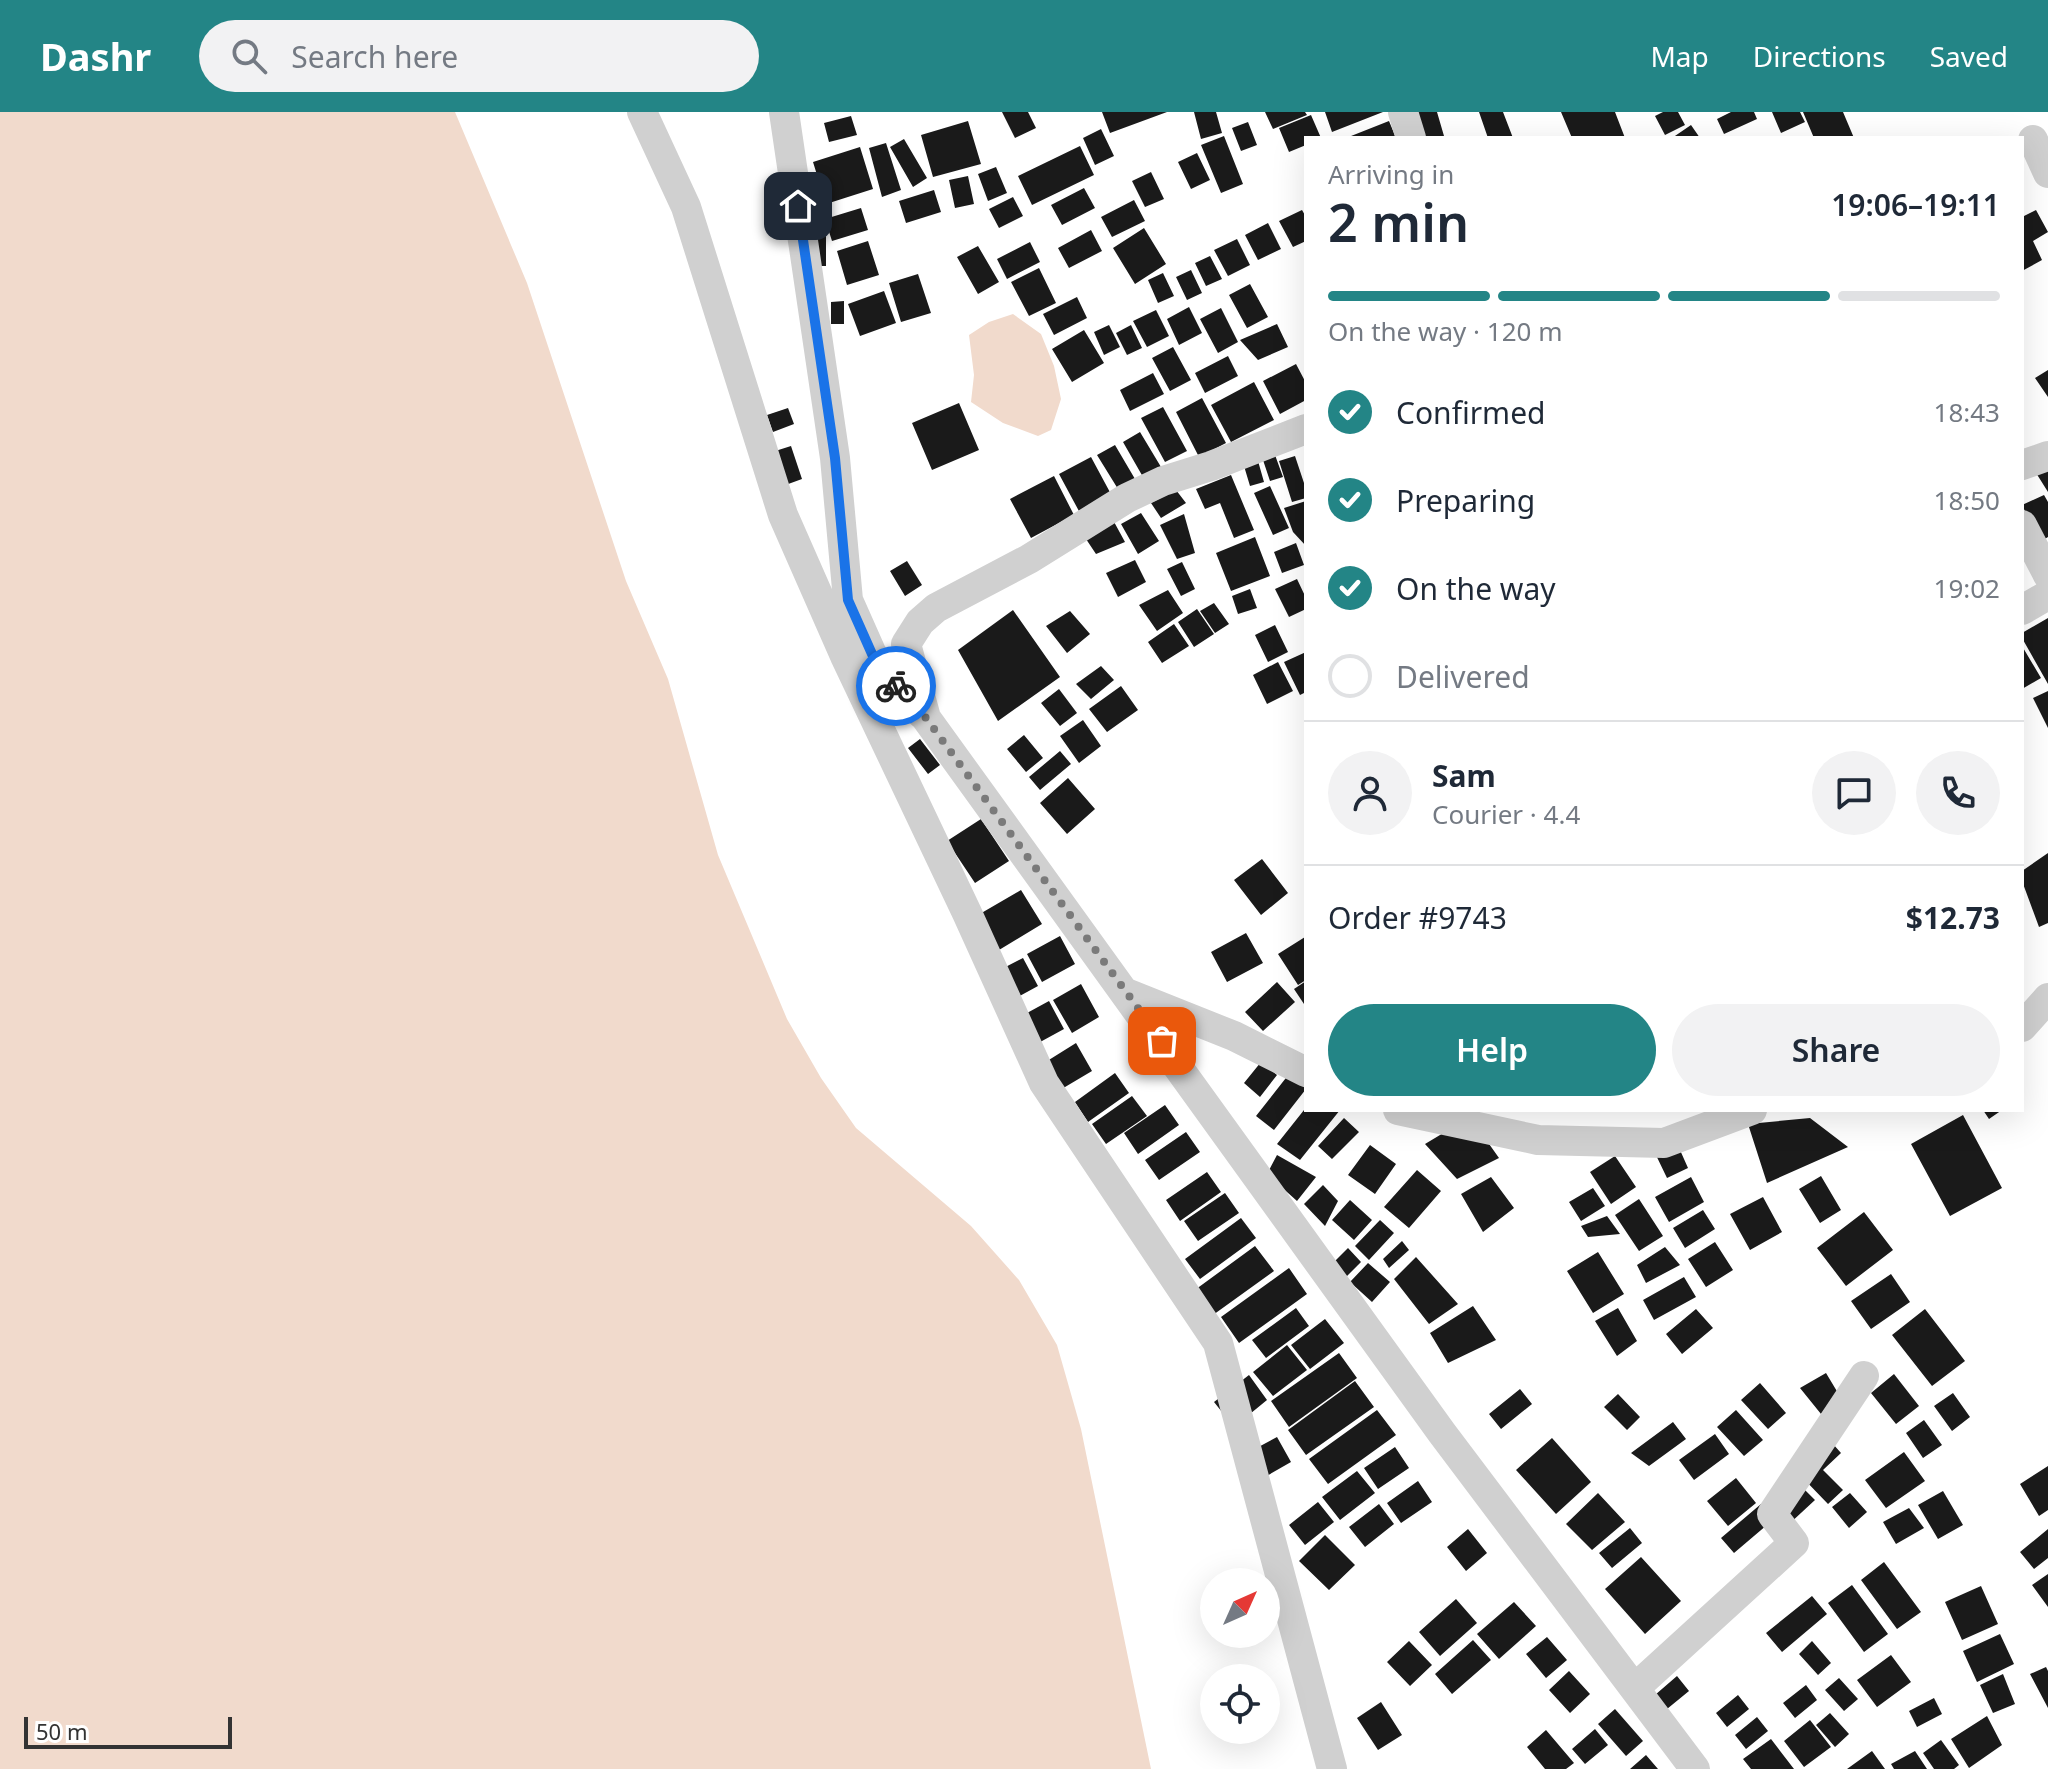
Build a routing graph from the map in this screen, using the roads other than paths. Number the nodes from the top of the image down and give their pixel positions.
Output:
1 (642, 112) edge
2 (784, 112) edge
3 (1403, 112) edge
4 (1410, 136) edge
5 (2034, 139) edge
6 (2048, 173) edge
7 (1304, 430) edge
8 (2048, 456) edge
9 (2024, 464) edge
10 (2024, 529) edge
11 (2048, 575) edge
12 (2048, 595) edge
13 (2024, 609) edge
14 (926, 718) junction
15 (1126, 993) junction
16 (2048, 998) edge
17 (2024, 1025) edge
18 (1304, 1071) edge
19 (1407, 1112) edge
20 (1747, 1112) edge
21 (1864, 1376) dead end
22 (1635, 1688) junction
23 (1332, 1769) edge
24 (1695, 1769) edge

1 - 23 street
2 - 14 street
3 - 4 street
5 - 6 street
7 - 14 street
8 - 9 street
10 - 11 street
12 - 13 street
14 - 15 street
15 - 18 street
15 - 22 street
16 - 17 street
19 - 20 street
21 - 22 street
22 - 24 street

